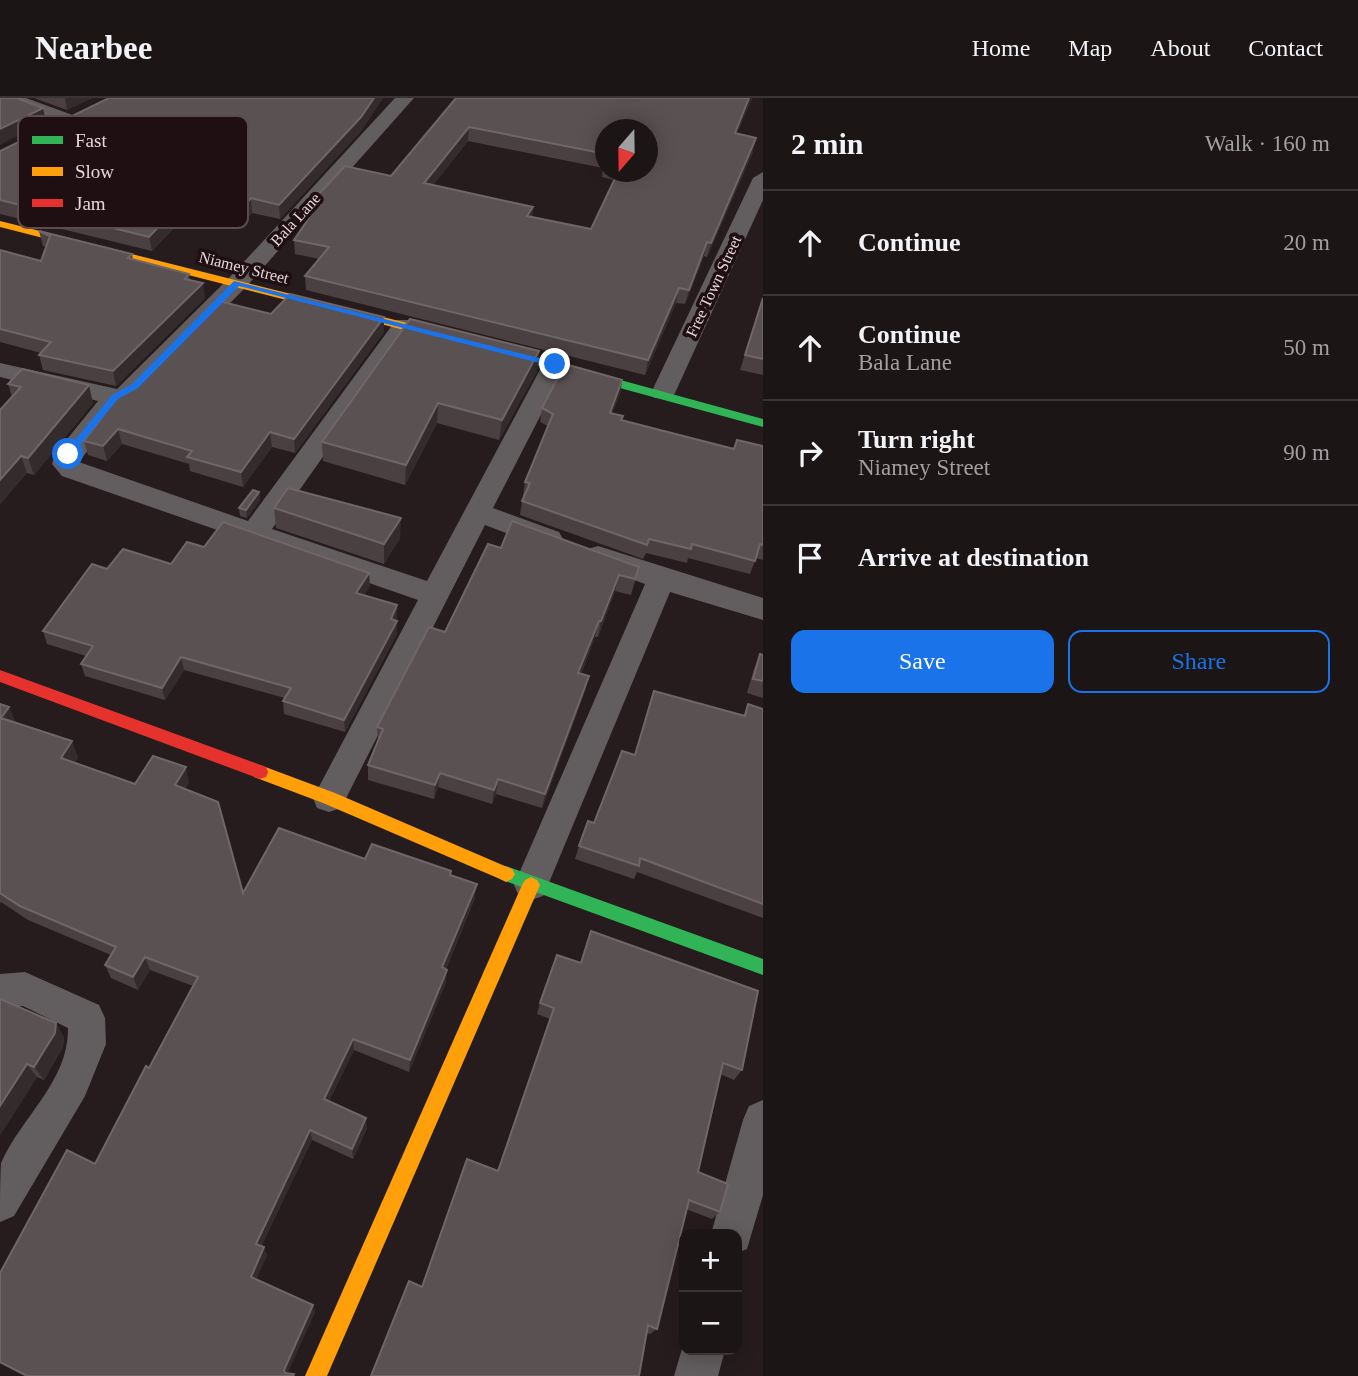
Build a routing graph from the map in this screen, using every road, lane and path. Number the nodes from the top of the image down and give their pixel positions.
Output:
1 (9, 98) edge
2 (405, 98) edge
3 (69, 116) edge
4 (763, 178) edge
5 (0, 224) edge
6 (237, 283) junction
7 (404, 325) junction
8 (555, 364) junction
9 (0, 370) edge
10 (663, 393) junction
11 (115, 397) junction
12 (763, 423) edge
13 (476, 512) junction
14 (254, 533) junction
15 (661, 579) junction
16 (436, 595) junction
17 (763, 609) edge
18 (0, 676) edge
19 (329, 798) junction
20 (531, 885) junction
21 (763, 967) edge
22 (0, 991) edge
23 (763, 1121) edge
24 (0, 1202) edge
25 (733, 1229) edge
26 (702, 1355) edge
27 (316, 1376) edge
28 (696, 1376) edge

1 - 3 street
2 - 6 street, Bala Lane
4 - 10 street, Free Town Street
5 - 6 street, Niamey Street
6 - 7 street, Niamey Street
6 - 11 street, Bala Lane
7 - 8 street, Niamey Street
7 - 14 street
8 - 10 street, Niamey Street
8 - 13 street
9 - 11 street
10 - 12 street, Niamey Street
11 - 14 street, Bala Lane
13 - 15 street
13 - 16 street
14 - 16 street
15 - 17 street
15 - 20 street
16 - 19 street
18 - 19 street
19 - 20 street
20 - 21 street
20 - 27 street
22 - 24 street
23 - 25 street
26 - 28 street

